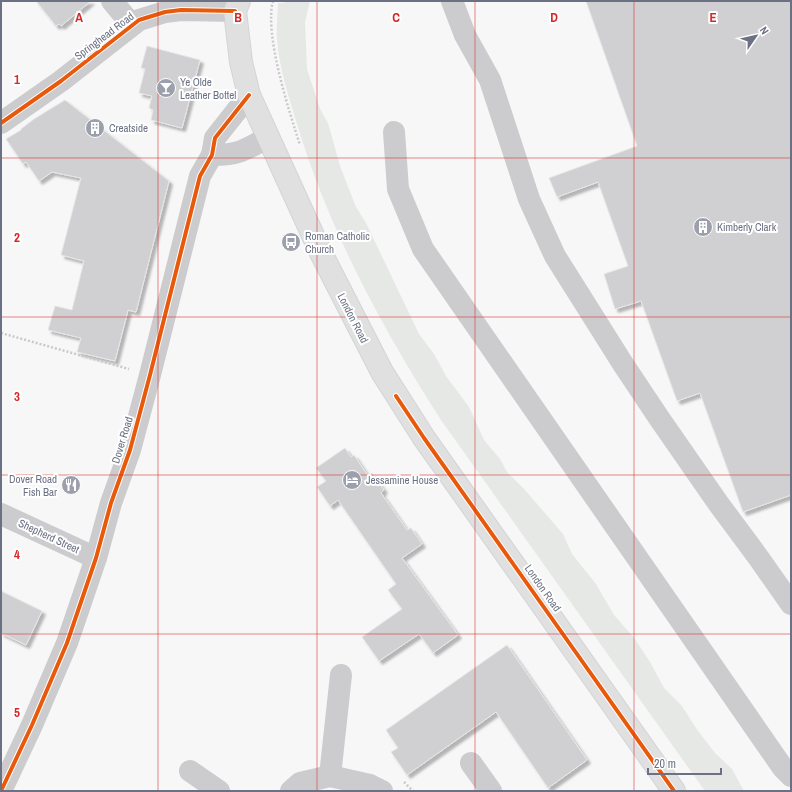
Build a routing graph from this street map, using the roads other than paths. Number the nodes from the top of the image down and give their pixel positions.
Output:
1 (112, 1) edge
2 (452, 1) edge
3 (237, 6) edge
4 (132, 25) junction
5 (249, 95) junction
6 (1, 123) edge
7 (394, 132) dead end
8 (268, 137) junction
9 (212, 155) junction
10 (1, 514) edge
11 (96, 558) junction
12 (791, 604) edge
13 (341, 675) dead end
14 (472, 763) dead end
15 (190, 771) dead end
16 (330, 776) junction
17 (791, 776) edge
18 (1, 791) edge
19 (219, 791) edge
20 (291, 791) edge
21 (382, 791) edge
22 (491, 791) edge
23 (674, 791) edge

1 - 4 street
2 - 12 street
3 - 4 street, Springhead Road
3 - 5 main road, London Road
4 - 6 street, Springhead Road
5 - 8 main road, London Road
5 - 9 street, Dover Road
7 - 17 street
8 - 9 street
8 - 23 main road, London Road
9 - 11 street, Dover Road
10 - 11 street, Shepherd Street
11 - 18 street, Dover Road
13 - 16 street
14 - 22 street
15 - 19 street
16 - 20 street
16 - 21 street

